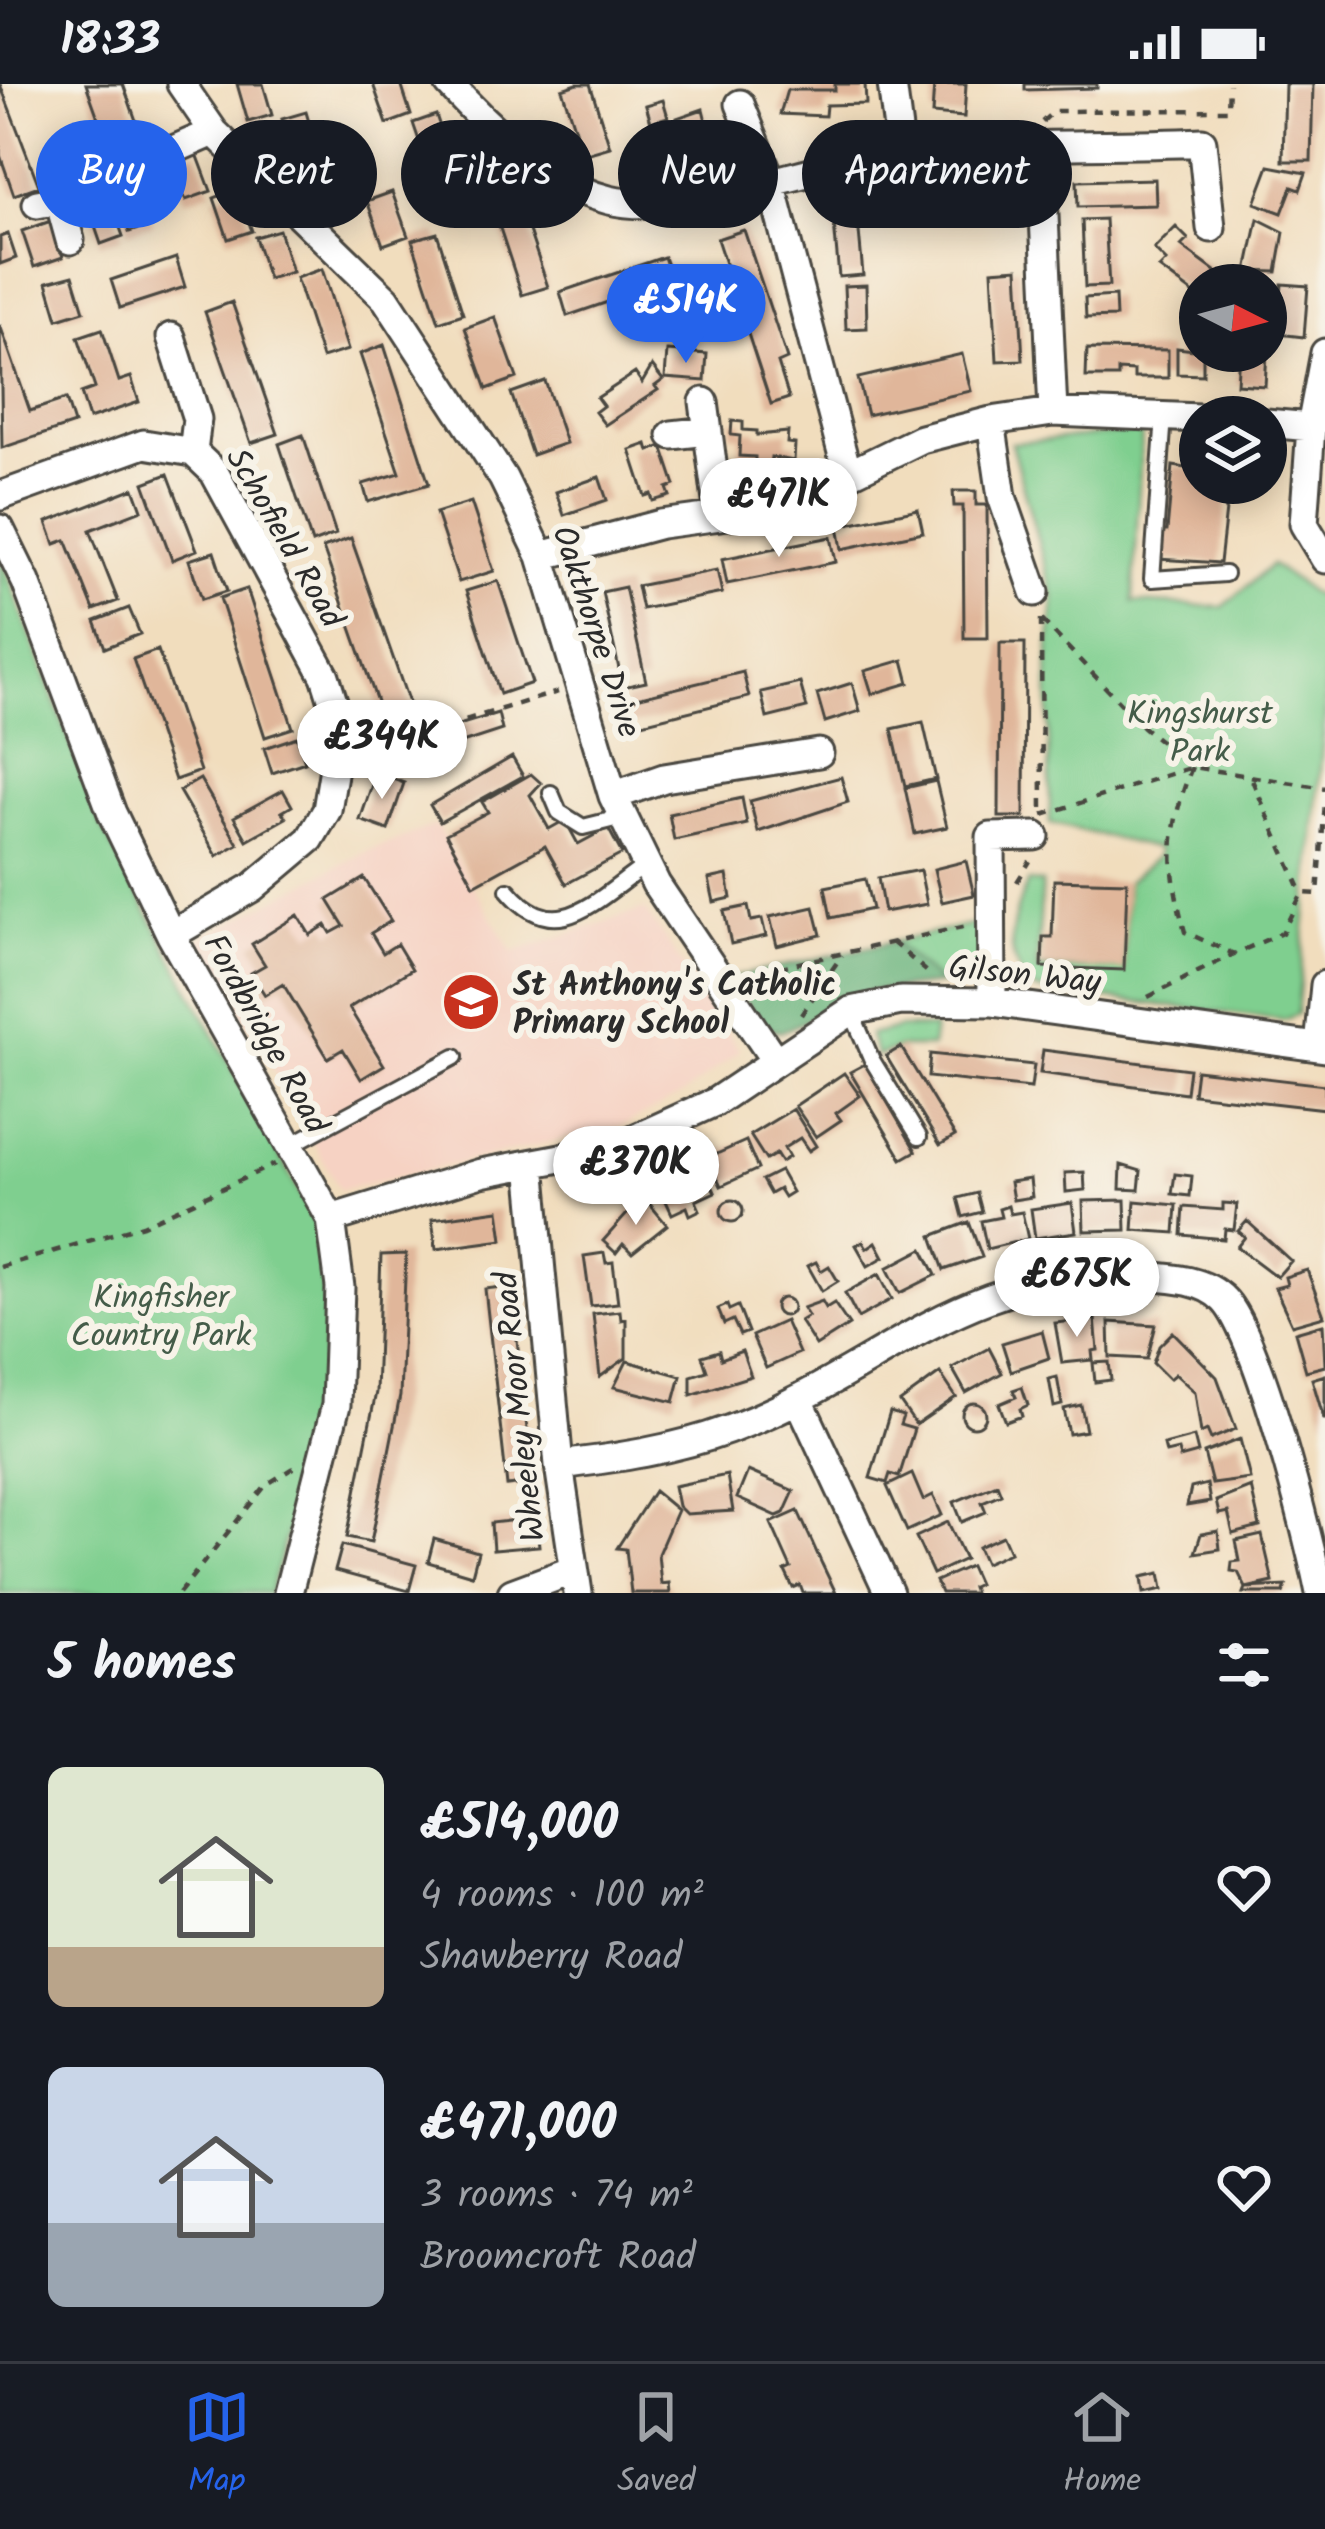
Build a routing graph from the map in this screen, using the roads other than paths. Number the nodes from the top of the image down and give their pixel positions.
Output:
1 (181, 84) edge
2 (449, 84) edge
3 (892, 84) edge
4 (740, 104) dead end
5 (1215, 113) road end
6 (746, 120) edge
7 (897, 120) edge
8 (211, 128) edge
9 (211, 133) edge
10 (1202, 142) junction
11 (1072, 148) edge
12 (618, 201) edge
13 (778, 209) edge
14 (1214, 214) dead end
15 (313, 228) edge
16 (1040, 228) edge
17 (70, 240) dead end
18 (171, 337) dead end
19 (1325, 353) edge
20 (704, 402) dead end
21 (1053, 412) junction
22 (1164, 416) junction
23 (1179, 417) edge
24 (991, 421) junction
25 (1287, 425) edge
26 (1311, 427) junction
27 (707, 431) junction
28 (672, 435) dead end
29 (193, 452) junction
30 (848, 475) junction
31 (0, 496) edge
32 (719, 516) junction
33 (0, 529) edge
34 (541, 556) junction
35 (1325, 559) edge
36 (1225, 574) dead end
37 (1038, 605) road end
38 (819, 753) dead end
39 (551, 794) dead end
40 (618, 806) junction
41 (1038, 833) road end
42 (646, 865) junction
43 (508, 890) dead end
44 (171, 935) junction
45 (1325, 985) edge
46 (992, 1003) junction
47 (851, 1011) junction
48 (1322, 1048) edge
49 (455, 1057) dead end
50 (774, 1059) junction
51 (919, 1137) dead end
52 (292, 1150) junction
53 (531, 1165) junction
54 (331, 1219) junction
55 (799, 1400) junction
56 (559, 1465) junction
57 (574, 1582) edge
58 (288, 1593) edge
59 (512, 1593) edge
60 (889, 1593) edge
61 (1321, 1593) edge

1 - 8 street, Oakthorpe Drive
2 - 12 street
3 - 7 street
4 - 6 street
5 - 10 street
9 - 17 street
10 - 11 street
10 - 14 street
13 - 30 street
15 - 34 street, Oakthorpe Drive
16 - 21 street
18 - 29 street, Schofield Road
19 - 26 street
20 - 27 street
21 - 22 street
21 - 24 street
22 - 23 street
22 - 36 lane
24 - 30 street
24 - 37 street
25 - 26 street
26 - 35 street
27 - 28 street
27 - 32 street
29 - 31 street, Schofield Road
29 - 44 street, Schofield Road
30 - 32 street
32 - 34 street
33 - 44 street, Fordbridge Road
34 - 40 street, Oakthorpe Drive
38 - 40 street
39 - 40 lane
40 - 42 street, Oakthorpe Drive
41 - 46 street
42 - 43 lane
42 - 50 street, Oakthorpe Drive
44 - 52 street, Fordbridge Road
45 - 48 street
46 - 47 street, Gilson Way
46 - 48 street, Gilson Way
47 - 50 street, Gilson Way
47 - 51 lane
49 - 52 lane
50 - 53 street, Gilson Way
52 - 54 street, Fordbridge Road
53 - 54 street, Gilson Way
53 - 56 street, Wheeley Moor Road
54 - 58 street, Fordbridge Road
55 - 56 street
55 - 60 street
55 - 61 street
56 - 57 street, Wheeley Moor Road
57 - 59 street, Wheeley Moor Road

